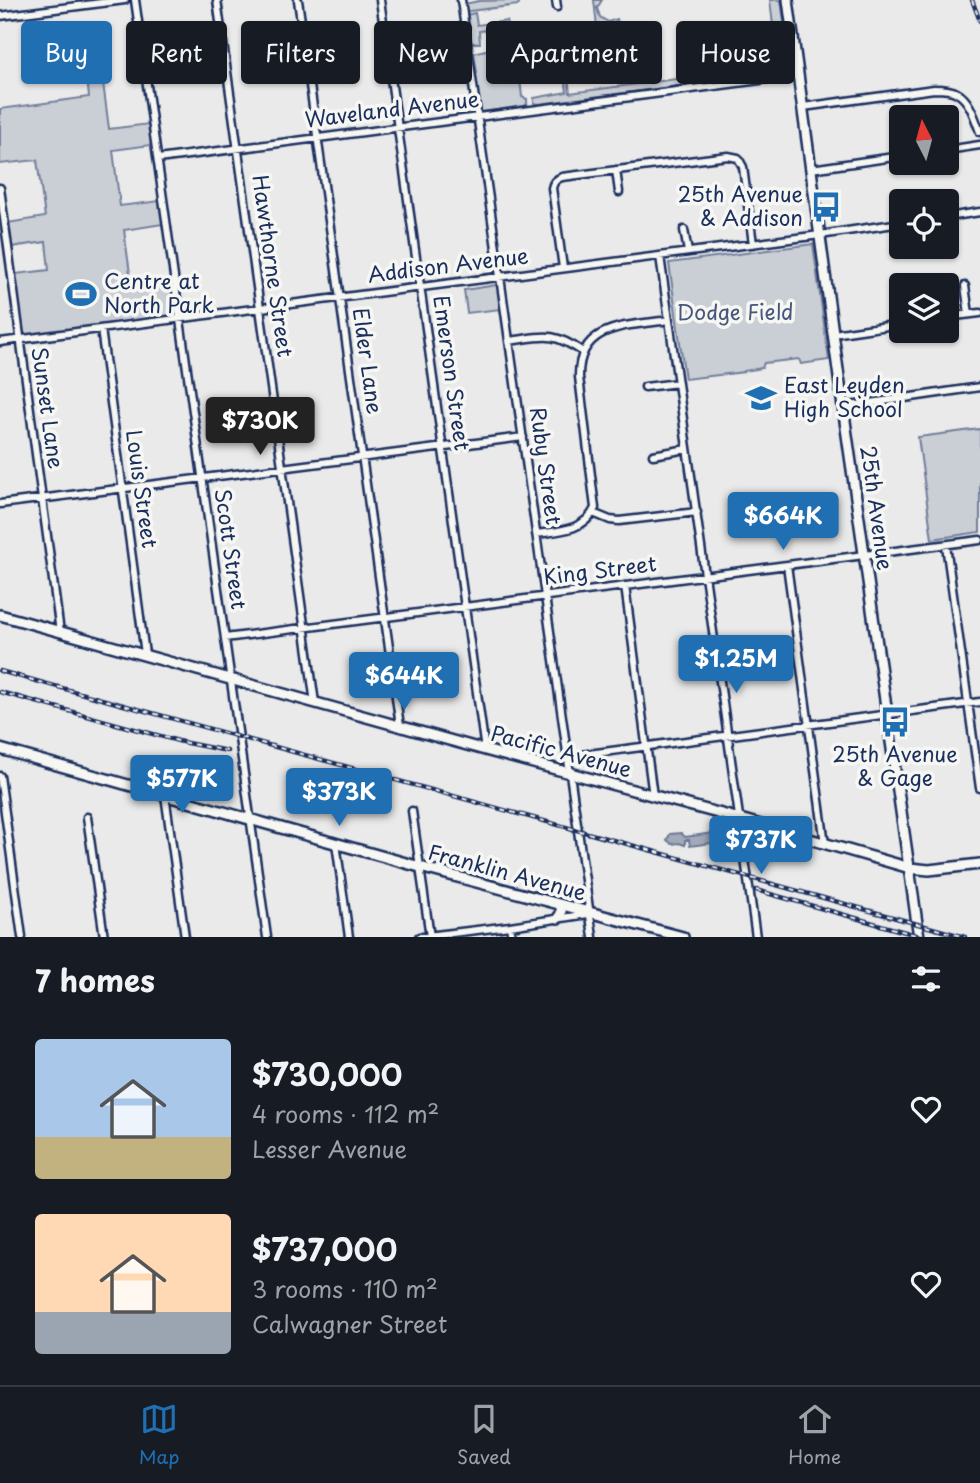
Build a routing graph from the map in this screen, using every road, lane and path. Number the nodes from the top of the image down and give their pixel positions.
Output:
1 (125, 0) edge
2 (135, 0) edge
3 (217, 0) edge
4 (298, 0) edge
5 (380, 0) edge
6 (461, 0) edge
7 (788, 0) edge
8 (0, 16) edge
9 (798, 75) junction
10 (803, 107) junction
11 (477, 117) junction
12 (398, 128) junction
13 (980, 132) edge
14 (318, 138) junction
15 (980, 145) edge
16 (238, 148) junction
17 (959, 148) edge
18 (889, 158) edge
19 (158, 159) junction
20 (811, 169) junction
21 (616, 170) junction
22 (0, 188) edge
23 (619, 192) dead end
24 (980, 212) edge
25 (959, 215) edge
26 (889, 225) edge
27 (684, 230) dead end
28 (820, 235) junction
29 (753, 244) junction
30 (688, 252) junction
31 (660, 256) junction
32 (563, 268) junction
33 (500, 277) junction
34 (965, 286) dead end
35 (421, 287) junction
36 (341, 298) junction
37 (261, 308) junction
38 (980, 313) edge
39 (969, 314) junction
40 (959, 315) edge
41 (180, 318) junction
42 (669, 320) junction
43 (889, 326) edge
44 (101, 329) junction
45 (833, 334) junction
46 (20, 339) junction
47 (510, 341) junction
48 (0, 342) edge
49 (583, 352) junction
50 (678, 383) junction
51 (645, 387) dead end
52 (980, 387) edge
53 (843, 407) junction
54 (523, 437) junction
55 (443, 447) junction
56 (687, 449) junction
57 (653, 455) dead end
58 (363, 457) junction
59 (282, 468) junction
60 (202, 478) junction
61 (123, 489) junction
62 (42, 499) junction
63 (0, 504) edge
64 (697, 512) junction
65 (593, 513) junction
66 (536, 534) junction
67 (980, 540) edge
68 (946, 544) junction
69 (865, 555) junction
70 (787, 565) junction
71 (705, 575) junction
72 (625, 586) junction
73 (545, 596) junction
74 (466, 606) junction
75 (0, 615) edge
76 (385, 617) junction
77 (305, 627) junction
78 (60, 632) junction
79 (225, 638) junction
80 (145, 654) junction
81 (231, 679) junction
82 (980, 702) edge
83 (315, 703) junction
84 (968, 704) junction
85 (888, 714) junction
86 (808, 725) junction
87 (400, 726) junction
88 (728, 736) junction
89 (647, 746) junction
90 (0, 749) edge
91 (485, 750) junction
92 (581, 755) dead end
93 (570, 772) junction
94 (0, 776) edge
95 (980, 788) edge
96 (165, 795) junction
97 (653, 796) junction
98 (412, 811) dead end
99 (87, 817) dead end
100 (250, 819) junction
101 (740, 819) junction
102 (3, 829) edge
103 (336, 843) junction
104 (825, 844) junction
105 (980, 864) edge
106 (420, 867) junction
107 (910, 868) junction
108 (561, 905) junction
109 (590, 913) junction
110 (558, 918) junction
111 (510, 926) junction
112 (430, 936) edge
113 (677, 936) edge
114 (22, 937) edge
115 (104, 937) edge
116 (185, 937) edge
117 (267, 937) edge
118 (349, 937) edge
119 (419, 937) edge
120 (512, 937) edge
121 (593, 937) edge
122 (756, 937) edge
123 (919, 937) edge

1 - 8 street
2 - 19 street, Scott Street
3 - 16 street, Hawthorne Street
4 - 14 street, Elder Lane
5 - 12 street, Emerson Street
6 - 11 street, Ruby Street
7 - 9 street, 25th Avenue
9 - 10 street, 25th Avenue
9 - 11 street, Waveland Avenue
10 - 13 street
10 - 20 street, 25th Avenue
11 - 12 street, Waveland Avenue
11 - 33 street, Ruby Street
12 - 14 street, Waveland Avenue
12 - 35 street, Emerson Street
14 - 16 street, Waveland Avenue
14 - 36 street, Elder Lane
15 - 17 street
16 - 19 street, Waveland Avenue
16 - 37 street, Hawthorne Street
18 - 20 street
19 - 41 street, Scott Street
20 - 28 street, 25th Avenue
21 - 23 street
21 - 29 street
21 - 32 street
22 - 46 street, Sunset Lane
24 - 25 street
26 - 28 street, Addison Avenue
27 - 30 street
28 - 29 street, Addison Avenue
28 - 45 street, 25th Avenue
29 - 30 street, Addison Avenue
30 - 31 street, Addison Avenue
31 - 32 street, Addison Avenue
31 - 42 street
32 - 33 street, Addison Avenue
33 - 35 street, Addison Avenue
33 - 47 street, Ruby Street
34 - 39 street
35 - 36 street, Addison Avenue
35 - 55 street, Emerson Street
36 - 37 street, Addison Avenue
36 - 58 street, Elder Lane
37 - 41 street, Addison Avenue
37 - 59 street, Hawthorne Street
38 - 39 street
39 - 40 street
41 - 44 street, Addison Avenue
41 - 60 street, Scott Street
42 - 49 street
42 - 50 street
43 - 45 street
44 - 46 street, Addison Avenue
44 - 61 street, Louis Street
45 - 53 street, 25th Avenue
46 - 48 street, Addison Avenue
46 - 62 street, Sunset Lane
47 - 49 street
47 - 54 street, Ruby Street
49 - 65 street
50 - 51 street
50 - 56 street
52 - 53 street
53 - 69 street, 25th Avenue
54 - 55 street
54 - 66 street, Ruby Street
55 - 58 street
55 - 74 street, Emerson Street
56 - 57 street
56 - 64 street
58 - 59 street
58 - 76 street, Elder Lane
59 - 60 street
59 - 77 street, Hawthorne Street
60 - 61 street
60 - 79 street, Scott Street
61 - 62 street
61 - 80 street, Louis Street
62 - 63 street
62 - 78 street, Sunset Lane
64 - 65 street
64 - 71 street
65 - 66 street
66 - 73 street, Ruby Street
67 - 68 street, King Street
68 - 69 street, King Street
68 - 84 street
69 - 70 street, King Street
69 - 85 street, 25th Avenue
70 - 71 street, King Street
70 - 86 street
71 - 72 street, King Street
71 - 88 street
72 - 73 street, King Street
72 - 89 street
73 - 74 street, King Street
73 - 93 street, Ruby Street
74 - 76 street, King Street
74 - 91 street, Emerson Street
75 - 78 street, Pacific Avenue
76 - 77 street, King Street
76 - 87 street, Elder Lane
77 - 79 street, King Street
77 - 83 street, Hawthorne Street
78 - 80 street, Pacific Avenue
79 - 81 street, Scott Street
80 - 81 street, Pacific Avenue
81 - 83 street, Pacific Avenue
81 - 100 street, Scott Street
82 - 84 street
83 - 87 street, Pacific Avenue
84 - 85 street
84 - 95 street
85 - 86 street
85 - 107 street, 25th Avenue
86 - 88 street
86 - 104 street
87 - 91 street, Pacific Avenue
88 - 89 street
88 - 101 street
89 - 92 street
89 - 97 street
90 - 96 street, Franklin Avenue
91 - 93 street, Pacific Avenue
93 - 97 street, Pacific Avenue
93 - 109 street, Ruby Street
94 - 102 street
96 - 100 street, Franklin Avenue
96 - 116 street
97 - 101 street, Pacific Avenue
98 - 106 street
99 - 115 street
100 - 103 street, Franklin Avenue
100 - 117 street, Scott Street
101 - 104 street, Pacific Avenue
101 - 122 street
102 - 114 street
103 - 106 street, Franklin Avenue
103 - 118 street
104 - 107 street, Pacific Avenue
105 - 107 street, Pacific Avenue
106 - 108 street, Franklin Avenue
106 - 112 street
107 - 123 street, 25th Avenue
108 - 109 street, Franklin Avenue
108 - 110 street
109 - 110 street
109 - 113 street, Franklin Avenue
109 - 121 street, Ruby Street
110 - 111 street
111 - 112 street
111 - 120 street
112 - 119 street

